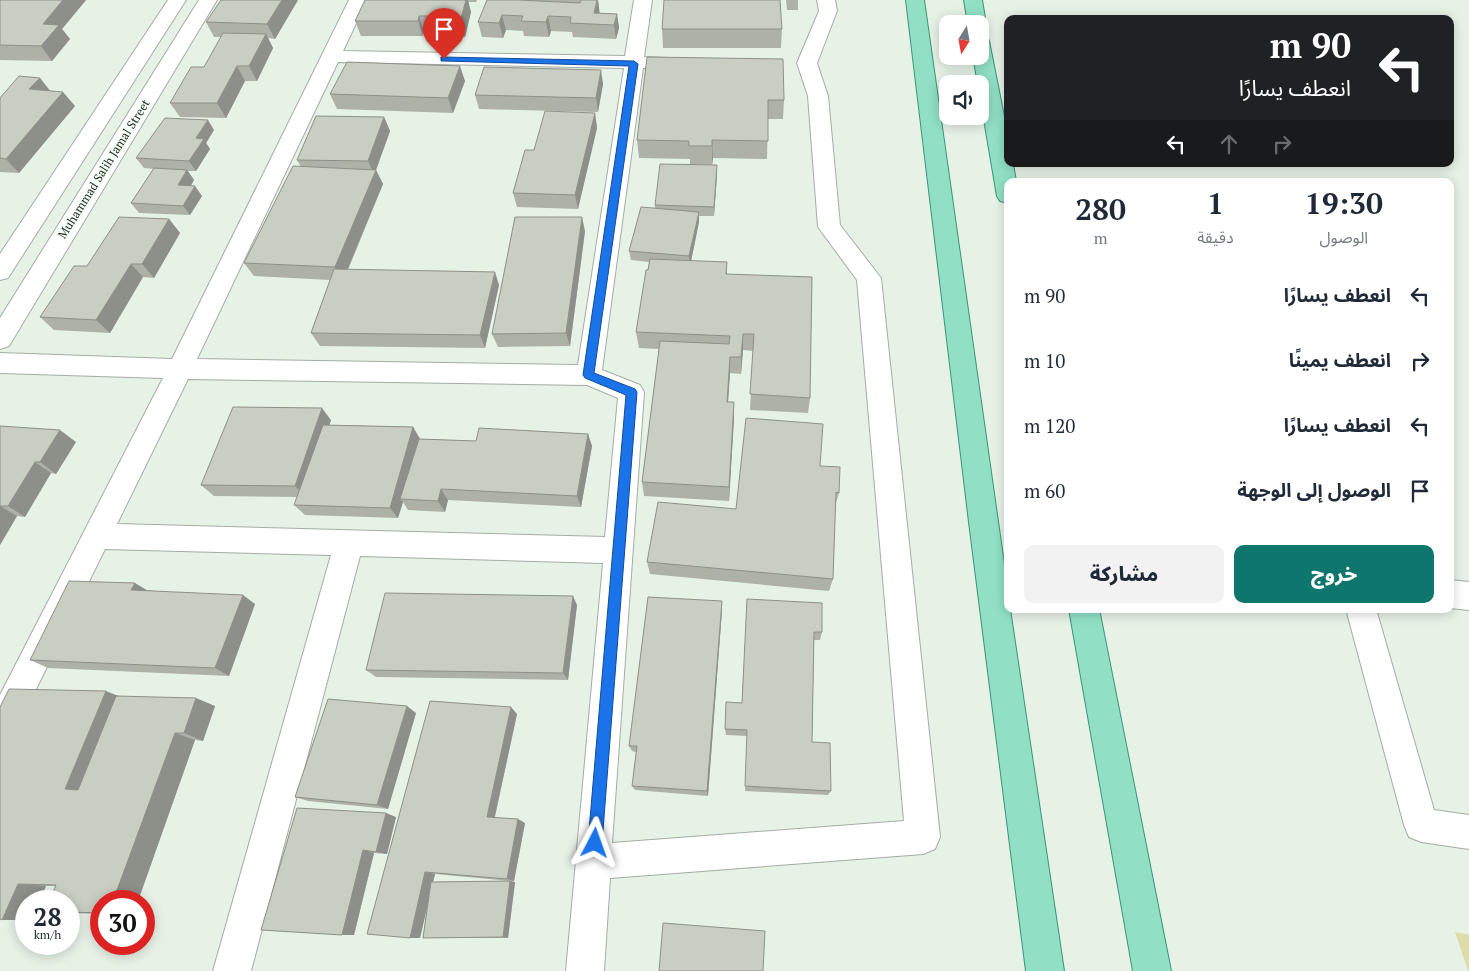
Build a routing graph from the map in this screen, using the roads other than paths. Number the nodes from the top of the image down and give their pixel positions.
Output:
1 (177, 0) edge
2 (208, 0) edge
3 (358, 0) edge
4 (643, 0) edge
5 (826, 0) edge
6 (915, 0) edge
7 (973, 0) edge
8 (976, 15) edge
9 (330, 56) junction
10 (701, 63) edge
11 (634, 64) junction
12 (984, 65) edge
13 (1005, 178) edge
14 (0, 272) edge
15 (0, 339) edge
16 (0, 363) edge
17 (180, 369) junction
18 (588, 375) junction
19 (96, 536) junction
20 (349, 544) junction
21 (619, 550) junction
22 (1454, 594) edge
23 (1469, 596) edge
24 (1085, 613) edge
25 (1362, 613) edge
26 (0, 728) edge
27 (1469, 832) edge
28 (594, 862) junction
29 (232, 971) edge
30 (584, 971) edge
31 (1045, 971) edge
32 (1152, 971) edge

1 - 14 street, Muhammad Salih Jamal Street
2 - 15 street, Muhammad Salih Jamal Street
3 - 9 street
4 - 11 street
5 - 28 street
6 - 31 main road
7 - 8 main road
9 - 11 street
9 - 17 street
10 - 11 street
11 - 18 street
12 - 13 main road
16 - 17 street
17 - 18 street
17 - 19 street
18 - 21 street
19 - 20 street
19 - 26 street
20 - 21 street
20 - 29 street
21 - 28 street
22 - 23 street
24 - 32 main road
25 - 27 street
28 - 30 street

